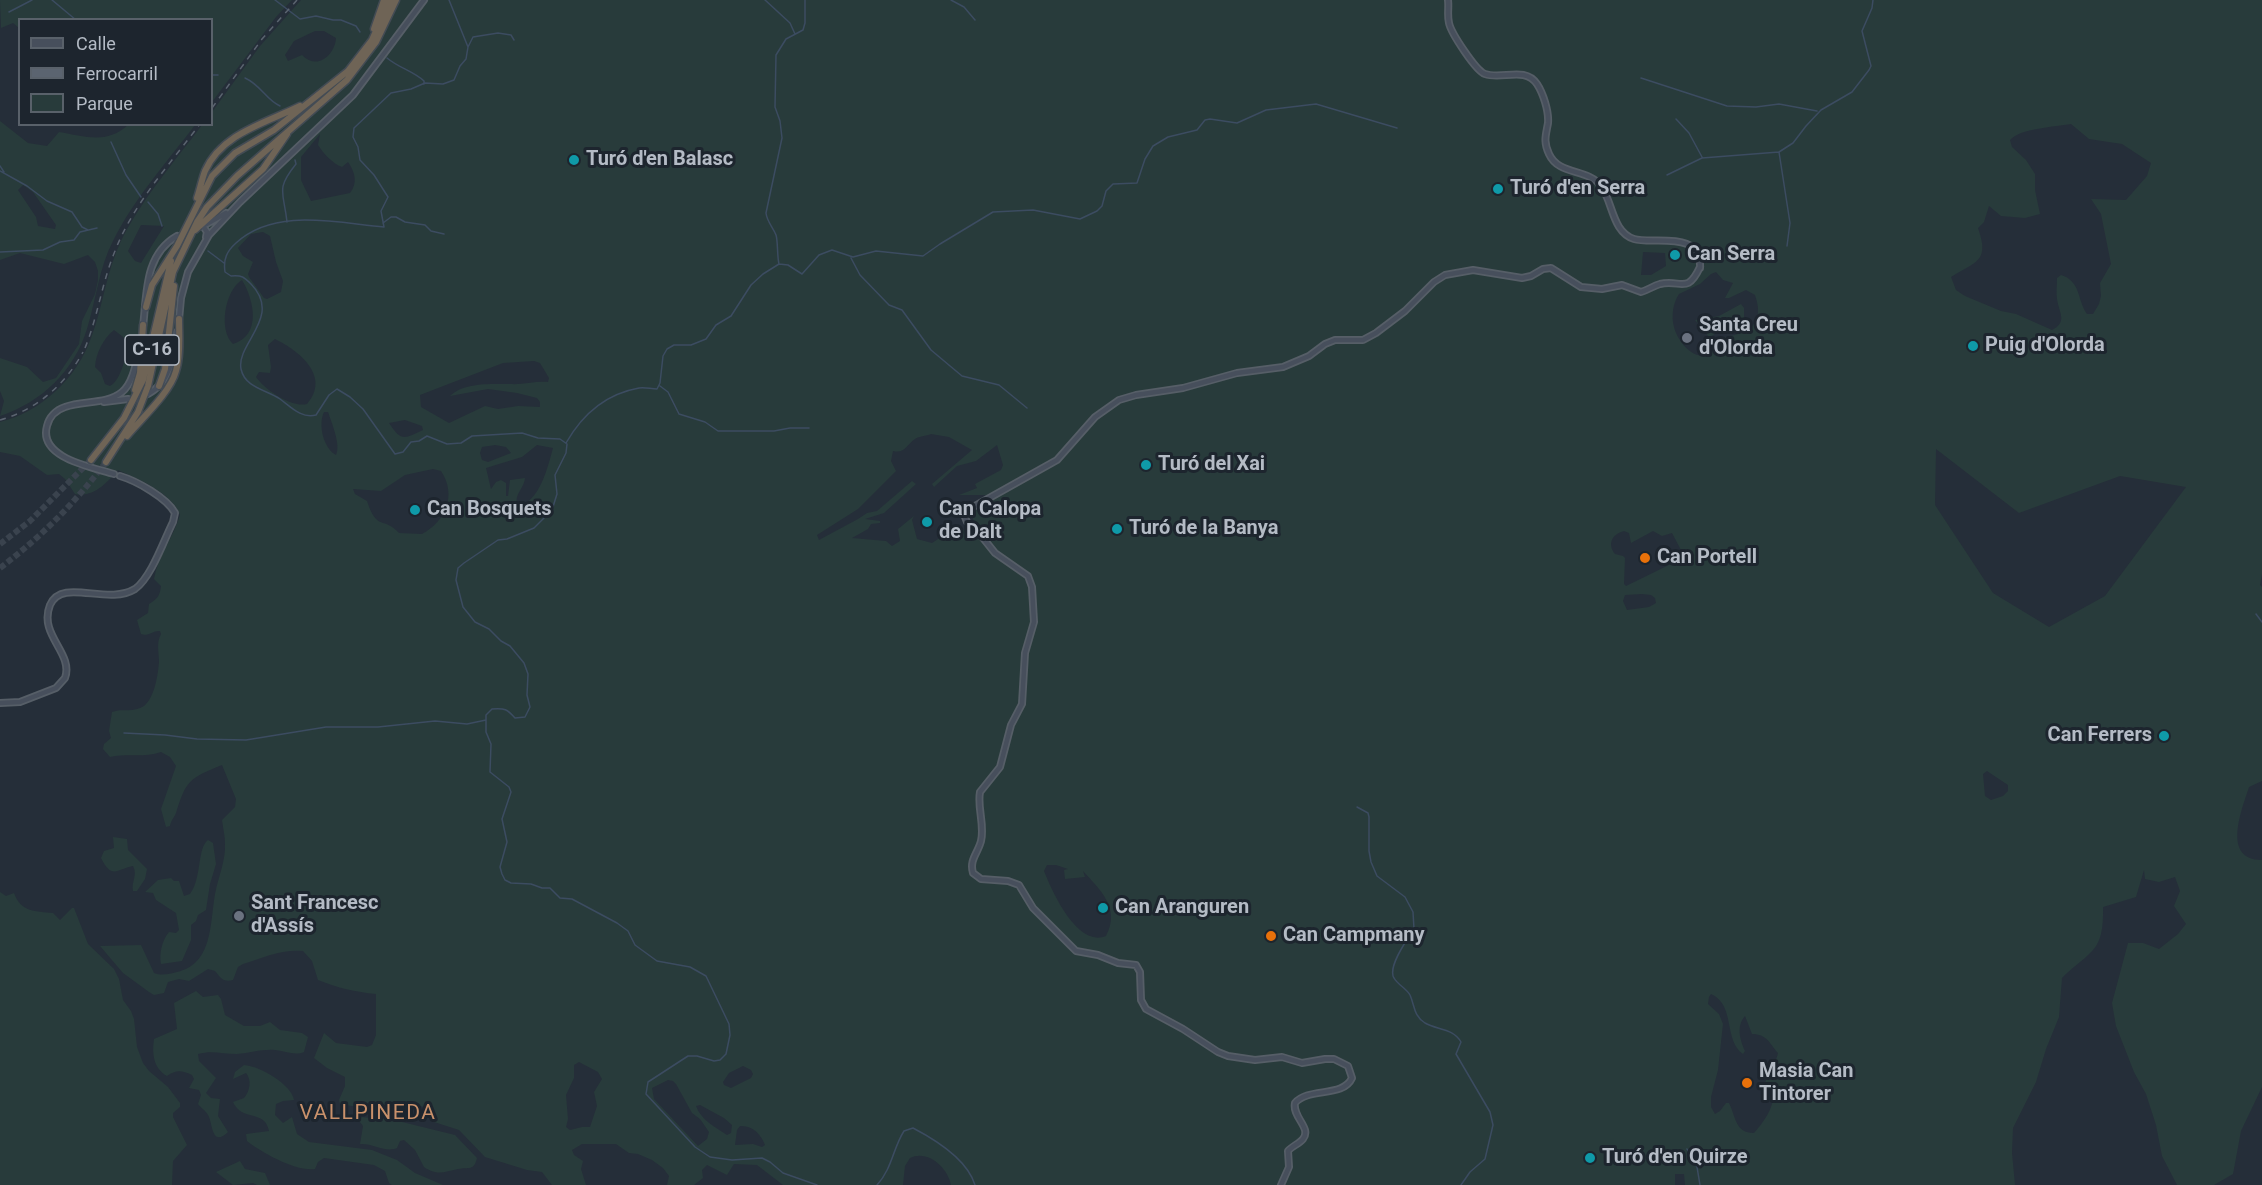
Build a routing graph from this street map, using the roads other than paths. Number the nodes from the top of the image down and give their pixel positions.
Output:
1 (384, 0) edge
2 (390, 0) edge
3 (396, 0) edge
4 (423, 0) edge
5 (1448, 0) edge
6 (369, 44) junction
7 (319, 96) junction
8 (292, 127) junction
9 (240, 202) junction
10 (194, 209) junction
11 (177, 236) dead end
12 (189, 237) junction
13 (180, 247) junction
14 (201, 247) junction
15 (146, 307) junction
16 (179, 319) junction
17 (143, 325) junction
18 (159, 386) junction
19 (148, 394) dead end
20 (128, 399) dead end
21 (90, 402) junction
22 (104, 444) junction
23 (115, 450) junction
24 (91, 460) tunnel mouth
25 (106, 462) tunnel mouth
26 (114, 474) dead end
27 (120, 476) dead end
28 (0, 703) edge
29 (1281, 1185) edge

1 - 6 highway
2 - 6 highway, C-16
3 - 8 highway, C-16
4 - 9 main road
5 - 29 main road
6 - 7 highway, C-16
7 - 10 highway, C-16
7 - 10 highway, C-16
8 - 12 highway, C-16
8 - 12 highway, C-16
9 - 14 main road
9 - 14 main road
10 - 13 highway, C-16
11 - 15 main road
12 - 13 highway, C-16
13 - 15 highway
13 - 18 highway
13 - 22 highway, C-16
13 - 23 highway, C-16
14 - 16 main road
15 - 17 main road
16 - 18 main road
16 - 23 highway
17 - 21 main road
17 - 22 highway
18 - 19 main road
20 - 21 main road
21 - 26 main road
22 - 24 highway, C-16
23 - 25 highway, C-16
27 - 28 main road

